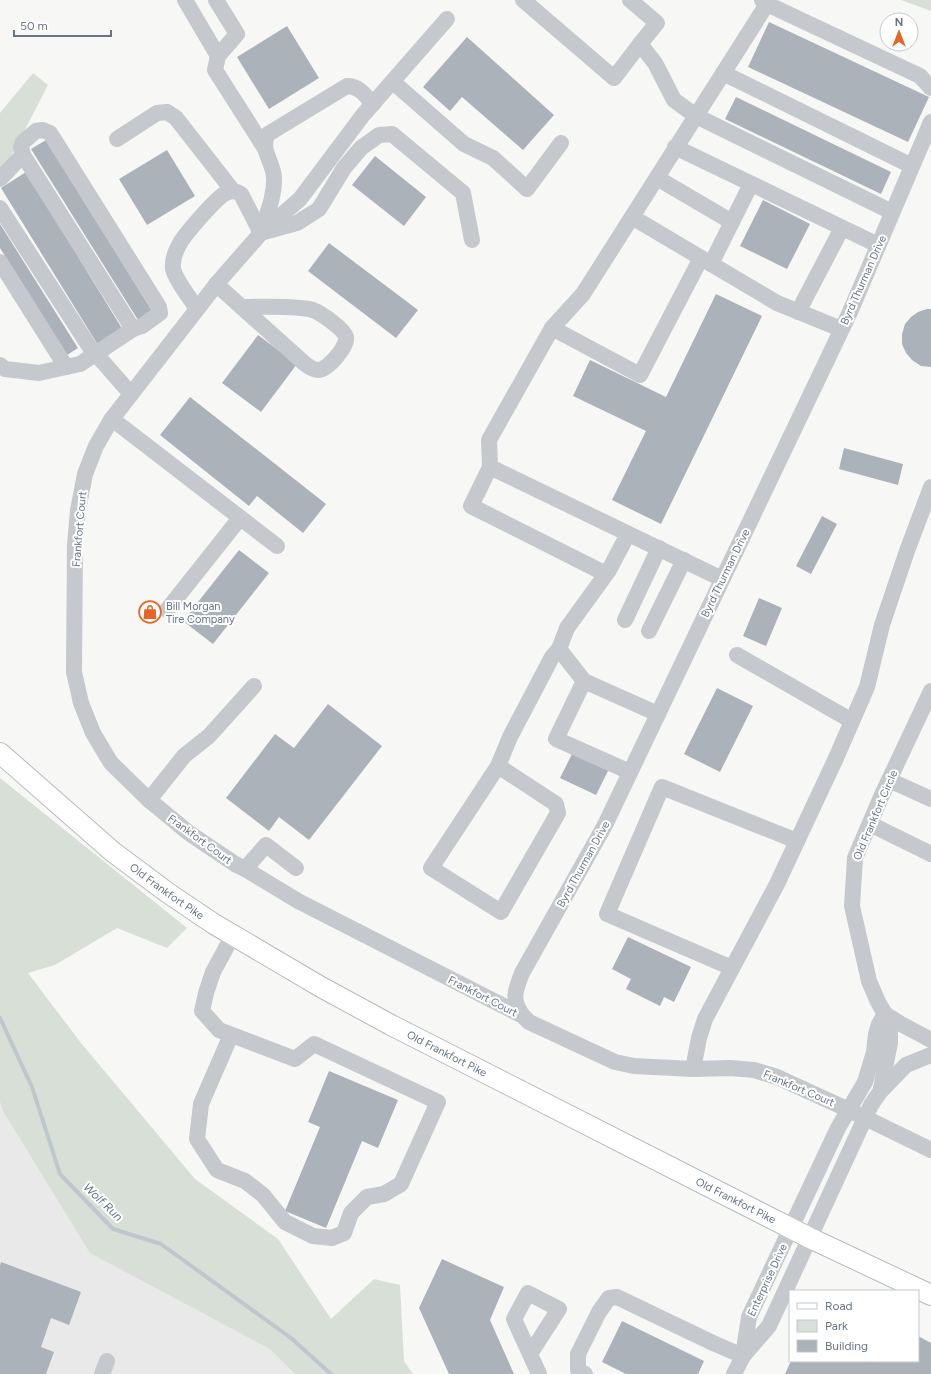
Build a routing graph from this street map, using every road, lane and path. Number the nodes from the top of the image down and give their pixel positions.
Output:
1 (186, 0) edge
2 (216, 0) edge
3 (523, 0) edge
4 (630, 0) edge
5 (764, 2) edge
6 (447, 19) dead end
7 (640, 44) junction
8 (218, 56) junction
9 (723, 73) junction
10 (393, 82) junction
11 (931, 88) edge
12 (373, 104) junction
13 (696, 116) junction
14 (931, 122) edge
15 (117, 139) dead end
16 (561, 143) dead end
17 (264, 147) junction
18 (675, 147) junction
19 (23, 154) junction
20 (912, 166) junction
21 (657, 178) junction
22 (0, 179) edge
23 (751, 184) junction
24 (233, 191) junction
25 (0, 208) edge
26 (892, 212) junction
27 (632, 217) junction
28 (732, 222) junction
29 (842, 228) junction
30 (261, 233) junction
31 (472, 240) dead end
32 (878, 245) junction
33 (706, 261) junction
34 (0, 262) edge
35 (216, 284) junction
36 (242, 307) junction
37 (197, 309) junction
38 (798, 312) junction
39 (552, 328) junction
40 (133, 329) junction
41 (841, 329) junction
42 (96, 354) junction
43 (0, 365) edge
44 (66, 367) junction
45 (131, 394) junction
46 (112, 419) junction
47 (490, 467) junction
48 (931, 486) edge
49 (240, 518) junction
50 (628, 534) junction
51 (277, 546) dead end
52 (659, 548) junction
53 (684, 560) junction
54 (606, 574) junction
55 (722, 579) junction
56 (167, 610) dead end
57 (625, 620) dead end
58 (649, 631) dead end
59 (559, 649) junction
60 (737, 655) dead end
61 (584, 681) junction
62 (254, 686) dead end
63 (931, 691) edge
64 (658, 714) junction
65 (852, 721) junction
66 (0, 753) edge
67 (498, 766) junction
68 (630, 772) junction
69 (889, 780) junction
70 (931, 799) edge
71 (149, 800) junction
72 (870, 824) junction
73 (797, 842) junction
74 (931, 854) edge
75 (296, 868) dead end
76 (246, 869) junction
77 (233, 935) junction
78 (732, 968) junction
79 (885, 1014) junction
80 (523, 1016) junction
81 (231, 1034) junction
82 (931, 1040) edge
83 (931, 1055) edge
84 (693, 1070) junction
85 (880, 1092) junction
86 (849, 1110) junction
87 (865, 1118) junction
88 (931, 1150) edge
89 (792, 1228) junction
90 (810, 1238) junction
91 (931, 1295) edge
92 (530, 1354) dead end
93 (743, 1356) junction
94 (539, 1374) edge
95 (585, 1374) edge
96 (734, 1374) edge

1 - 8 street
2 - 8 street
3 - 7 street
4 - 7 street
5 - 9 street
5 - 11 street
6 - 10 street, Frankfort Court
7 - 13 street
8 - 17 street
9 - 13 street
9 - 20 street
10 - 12 street, Frankfort Court
10 - 16 street
12 - 17 street
12 - 30 street, Frankfort Court
13 - 18 street
13 - 26 street
14 - 20 street, Byrd Thurman Drive
15 - 24 street
17 - 30 street
18 - 21 street
18 - 23 street
19 - 22 street
19 - 40 street
19 - 40 street
20 - 26 street, Byrd Thurman Drive
21 - 27 street
21 - 28 street
23 - 28 street
23 - 29 street
24 - 30 street
24 - 37 street
25 - 42 street
26 - 32 street, Byrd Thurman Drive
27 - 33 street
27 - 39 street
28 - 33 street
29 - 32 street
29 - 38 street
30 - 31 street
30 - 35 street, Frankfort Court
32 - 41 street, Byrd Thurman Drive
33 - 38 street
33 - 39 street
34 - 44 street
35 - 36 street
35 - 37 street, Frankfort Court
36 - 36 street
37 - 45 street, Frankfort Court
38 - 41 street
39 - 47 street
40 - 42 street
41 - 55 street, Byrd Thurman Drive
42 - 44 street
42 - 45 street
43 - 44 street
45 - 46 street, Frankfort Court
46 - 49 street
46 - 71 street, Frankfort Court
47 - 50 street
47 - 54 street
48 - 65 street
49 - 51 street
49 - 56 street
50 - 52 street
50 - 54 street
52 - 53 street
52 - 57 street
53 - 55 street
53 - 58 street
54 - 59 street
55 - 64 street, Byrd Thurman Drive
59 - 61 street
59 - 67 street
60 - 65 street
61 - 64 street
61 - 68 street
62 - 71 street
63 - 69 street, Old Frankfort Circle
64 - 68 street, Byrd Thurman Drive
65 - 73 street
66 - 77 main road, Old Frankfort Pike
67 - 67 street
68 - 80 street, Byrd Thurman Drive
69 - 70 street
69 - 72 street, Old Frankfort Circle
71 - 76 street, Frankfort Court
72 - 74 street
72 - 79 street, Old Frankfort Circle
73 - 78 street
73 - 78 street
75 - 76 street
76 - 80 street, Frankfort Court
77 - 81 street
77 - 89 main road, Old Frankfort Pike
78 - 84 street
79 - 82 street, Old Frankfort Circle
79 - 85 street, Old Frankfort Circle
79 - 86 street
80 - 84 street, Frankfort Court
81 - 81 street
83 - 85 street
84 - 86 street, Frankfort Court
85 - 87 street
86 - 87 street, Frankfort Court
86 - 89 street, Frankfort Court
87 - 88 street, Frankfort Court
87 - 90 street
89 - 90 main road, Old Frankfort Pike
89 - 93 street, Enterprise Drive
90 - 91 main road, Old Frankfort Pike
90 - 93 street, Enterprise Drive
92 - 94 street
93 - 95 street
93 - 96 street, Enterprise Drive

